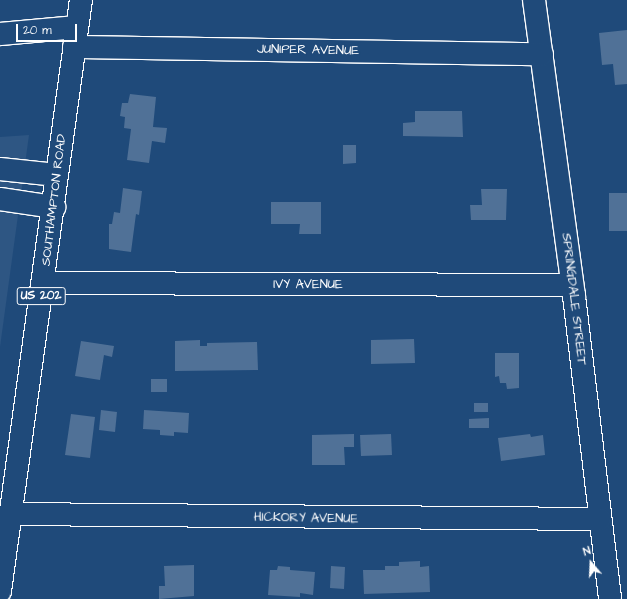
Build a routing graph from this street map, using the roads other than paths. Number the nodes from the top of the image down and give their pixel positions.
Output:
1 (81, 0) edge
2 (534, 0) edge
3 (0, 34) edge
4 (76, 37) junction
5 (542, 54) junction
6 (0, 169) edge
7 (57, 174) junction
8 (0, 199) edge
9 (54, 206) junction
10 (43, 282) junction
11 (572, 285) junction
12 (6, 489) edge
13 (11, 514) junction
14 (600, 519) junction
15 (0, 591) edge
16 (610, 599) edge

1 - 4 street, SOUTHAMPTON ROAD / US 202
2 - 5 street, SPRINGDALE STREET
3 - 4 street, JUNIPER AVENUE
4 - 5 street, JUNIPER AVENUE
4 - 7 street, SOUTHAMPTON ROAD / US 202
5 - 11 street, SPRINGDALE STREET
6 - 7 street
7 - 9 street, SOUTHAMPTON ROAD / US 202
8 - 9 street
9 - 10 street, SOUTHAMPTON ROAD / US 202
10 - 11 street, IVY AVENUE
10 - 12 street, SOUTHAMPTON ROAD / US 202
11 - 14 street, SPRINGDALE STREET
12 - 13 street, SOUTHAMPTON ROAD / US 202
13 - 14 street, HICKORY AVENUE
13 - 15 street, SOUTHAMPTON ROAD / US 202
14 - 16 street, SPRINGDALE STREET

